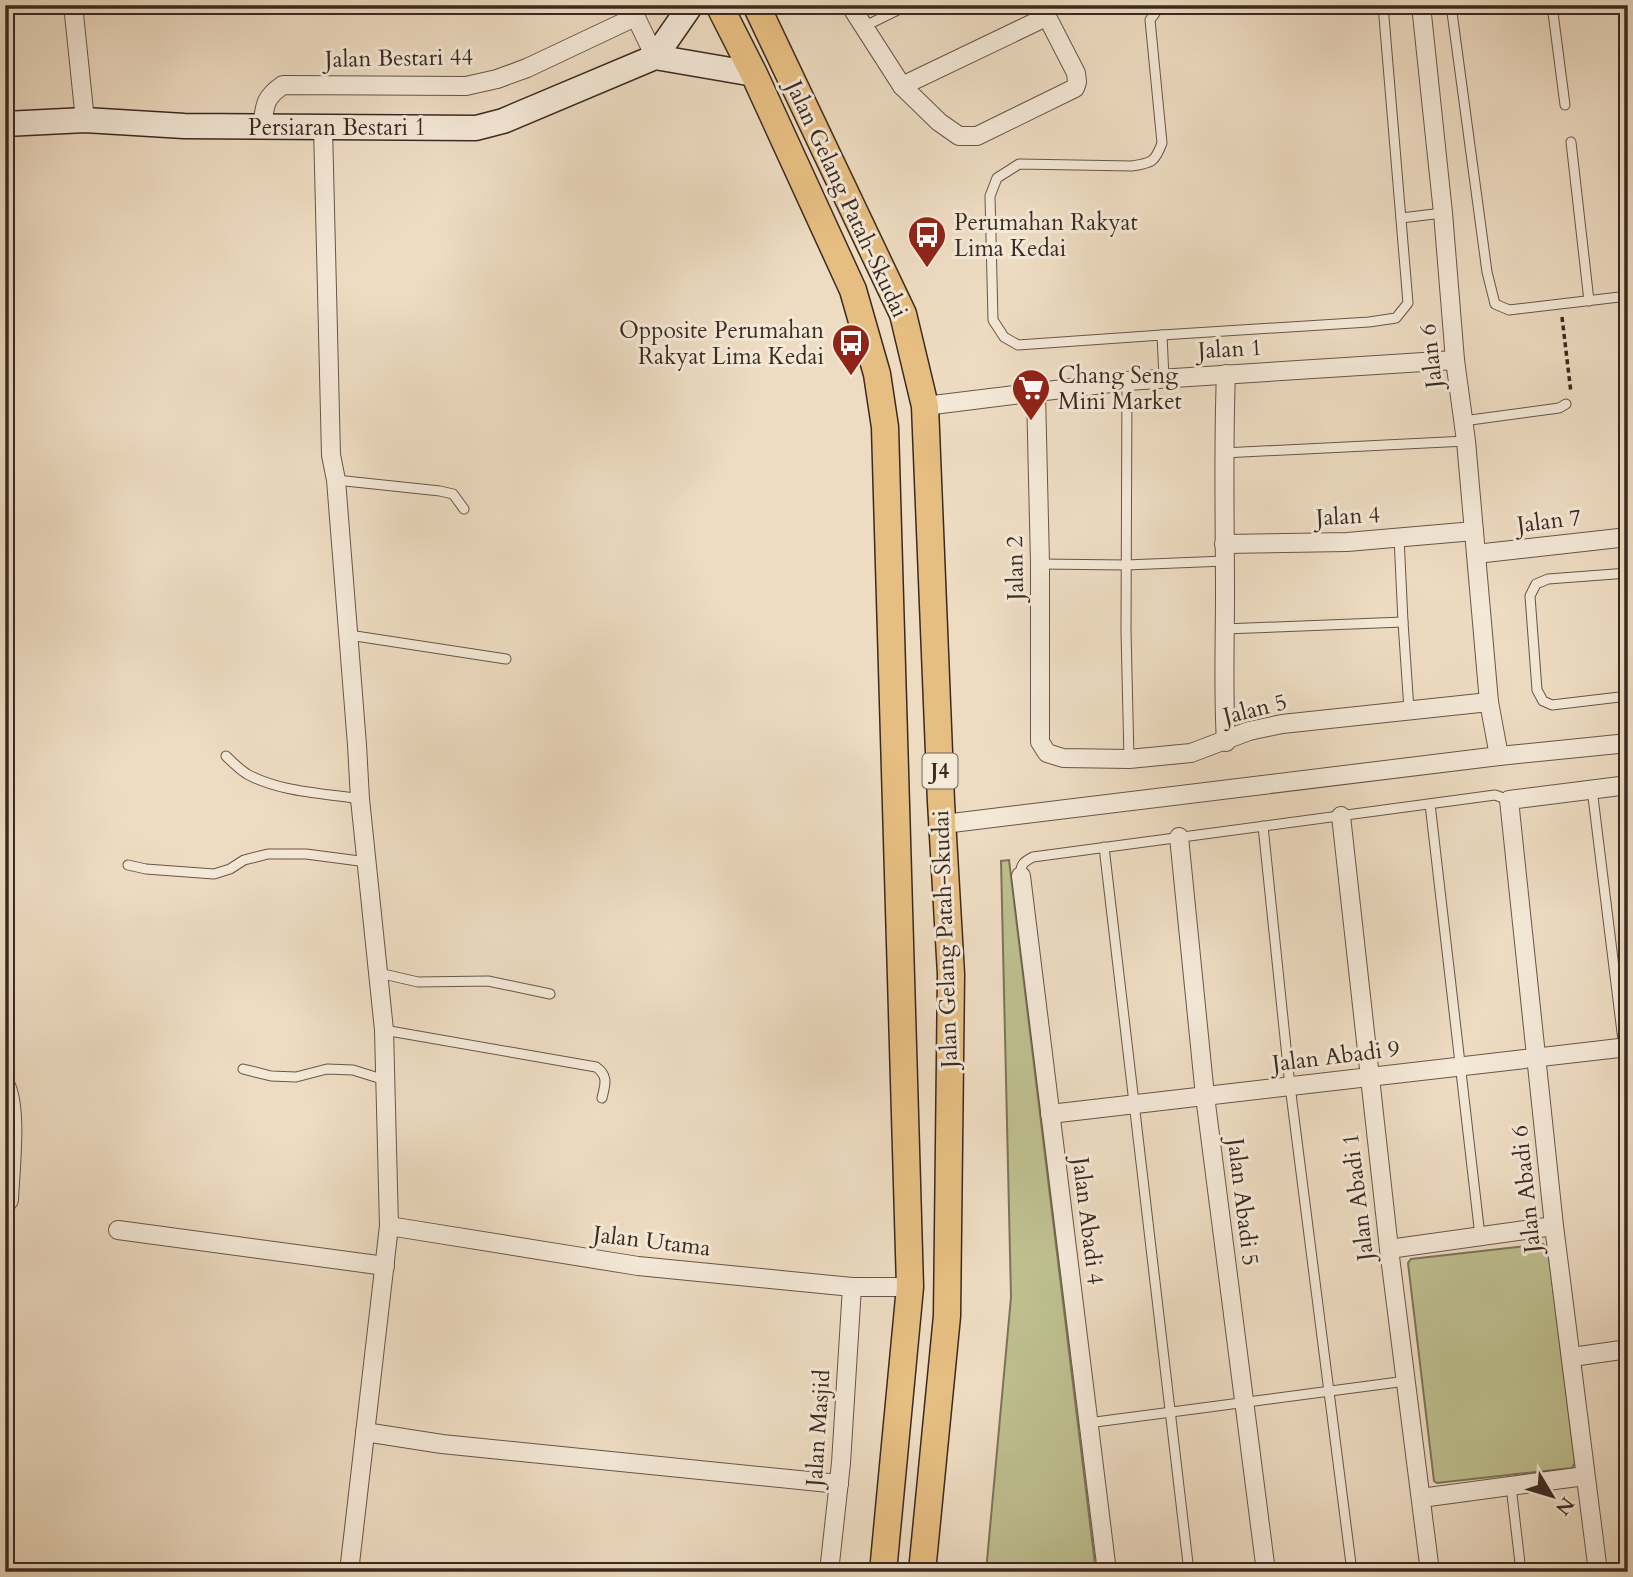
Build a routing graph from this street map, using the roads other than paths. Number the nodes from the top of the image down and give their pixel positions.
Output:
1 (73, 5) edge
2 (691, 5) edge
3 (719, 5) edge
4 (756, 5) edge
5 (850, 5) edge
6 (908, 5) edge
7 (1161, 5) edge
8 (1383, 5) edge
9 (1421, 5) edge
10 (1451, 5) edge
11 (1552, 5) edge
12 (633, 11) edge
13 (1043, 11) edge
14 (863, 27) junction
15 (655, 57) junction
16 (754, 74) junction
17 (902, 86) junction
18 (1565, 105) dead end
19 (85, 120) junction
20 (5, 124) edge
21 (262, 127) junction
22 (323, 127) junction
23 (1571, 142) dead end
24 (1443, 213) junction
25 (1401, 218) junction
26 (1628, 296) edge
27 (1589, 301) junction
28 (1162, 335) junction
29 (1455, 360) junction
30 (1226, 374) junction
31 (1164, 378) junction
32 (1127, 381) junction
33 (1036, 393) junction
34 (1566, 404) road end
35 (925, 406) junction
36 (1463, 421) junction
37 (1466, 441) junction
38 (1223, 453) junction
39 (336, 480) junction
40 (464, 509) dead end
41 (1474, 531) junction
42 (1399, 537) junction
43 (1628, 537) edge
44 (1224, 552) junction
45 (1476, 554) junction
46 (1040, 564) junction
47 (1126, 565) junction
48 (1628, 573) edge
49 (1403, 622) junction
50 (1224, 629) junction
51 (349, 635) junction
52 (506, 659) dead end
53 (1628, 696) edge
54 (1489, 702) junction
55 (1409, 710) junction
56 (1040, 742) joint
57 (1226, 742) junction
58 (1628, 743) edge
59 (226, 756) dead end
60 (1499, 756) junction
61 (1129, 759) junction
62 (1628, 785) edge
63 (1592, 789) junction
64 (359, 799) junction
65 (1509, 800) junction
66 (1430, 804) junction
67 (1341, 816) junction
68 (944, 824) junction
69 (1263, 826) junction
70 (1179, 837) junction
71 (1104, 847) junction
72 (367, 862) junction
73 (128, 865) dead end
74 (1021, 876) joint
75 (379, 973) junction
76 (550, 994) dead end
77 (384, 1030) junction
78 (1626, 1047) edge
79 (1537, 1058) junction
80 (1460, 1067) junction
81 (243, 1069) dead end
82 (1369, 1077) junction
83 (385, 1080) junction
84 (1628, 1081) edge
85 (5, 1084) edge
86 (1290, 1086) junction
87 (1205, 1096) junction
88 (602, 1098) dead end
89 (1133, 1105) junction
90 (1050, 1114) junction
91 (9, 1145) edge
92 (5, 1206) edge
93 (389, 1226) junction
94 (1554, 1226) junction
95 (118, 1230) dead end
96 (1480, 1236) junction
97 (1389, 1249) junction
98 (384, 1266) junction
99 (852, 1287) junction
100 (910, 1287) junction
101 (1628, 1349) edge
102 (1572, 1357) junction
103 (1406, 1381) junction
104 (1329, 1391) junction
105 (1244, 1403) junction
106 (1170, 1412) junction
107 (1088, 1423) junction
108 (365, 1432) junction
109 (1585, 1476) junction
110 (839, 1484) junction
111 (1511, 1486) junction
112 (1421, 1498) junction
113 (349, 1572) edge
114 (829, 1572) edge
115 (883, 1572) edge
116 (922, 1572) edge
117 (1107, 1572) edge
118 (1189, 1572) edge
119 (1266, 1572) edge
120 (1352, 1572) edge
121 (1430, 1572) edge
122 (1521, 1572) edge
123 (1598, 1572) edge

1 - 19 street
2 - 15 street
3 - 16 main road, Jalan Gelang Patah-Skudai / J4
4 - 35 main road, Jalan Gelang Patah-Skudai / J4
5 - 14 street
6 - 14 lane
7 - 28 lane
8 - 25 lane
9 - 24 street, Jalan 6
10 - 27 lane
11 - 18 lane
12 - 15 street
12 - 21 street, Jalan Bestari 44
13 - 17 street
13 - 17 street
14 - 17 street
15 - 16 street
15 - 22 street, Persiaran Bestari 1
16 - 100 main road, Jalan Gelang Patah-Skudai / J4
19 - 20 street, Persiaran Bestari 1
19 - 21 street, Persiaran Bestari 1
21 - 22 street, Persiaran Bestari 1
22 - 39 street
23 - 27 lane
24 - 25 lane
24 - 29 street, Jalan 6
25 - 28 lane
26 - 27 lane
28 - 31 lane
29 - 30 street, Jalan 1
29 - 36 street, Jalan 6
30 - 31 street, Jalan 1
30 - 38 street
31 - 32 street, Jalan 1
32 - 33 street, Jalan 1
32 - 47 lane
33 - 35 street, Jalan 1
33 - 46 street, Jalan 2
34 - 36 lane
35 - 68 main road, Jalan Gelang Patah-Skudai / J4
36 - 37 street, Jalan 6
37 - 38 lane
37 - 41 street, Jalan 6
38 - 44 street
39 - 40 lane
39 - 51 street
41 - 42 street, Jalan 4
41 - 45 street, Jalan 6
42 - 44 street, Jalan 4
42 - 49 lane
43 - 45 street, Jalan 7
44 - 47 lane
44 - 50 street
45 - 54 street, Jalan 6
46 - 47 lane
46 - 56 street, Jalan 2
47 - 61 lane
48 - 53 lane
49 - 50 lane
49 - 55 lane
50 - 57 street
51 - 52 lane
51 - 64 street
54 - 55 street, Jalan 5
54 - 60 street, Jalan 6
55 - 57 street, Jalan 5
56 - 61 street, Jalan 5
57 - 61 street, Jalan 5
58 - 60 street
59 - 64 lane
60 - 68 street
62 - 63 street
63 - 65 street
63 - 78 lane
64 - 72 street
65 - 66 lane
65 - 79 street, Jalan Abadi 6
66 - 67 lane
66 - 80 lane
67 - 69 lane
67 - 82 street, Jalan Abadi 1
68 - 116 main road, Jalan Gelang Patah-Skudai / J4
69 - 70 lane
69 - 86 lane
70 - 71 lane
70 - 87 street, Jalan Abadi 5
71 - 74 lane
71 - 89 lane
72 - 73 lane
72 - 75 street
74 - 90 street, Jalan Abadi 4
75 - 76 lane
75 - 77 street
77 - 83 street
77 - 88 lane
78 - 79 street, Jalan Abadi 9
78 - 84 lane
79 - 80 street, Jalan Abadi 9
79 - 94 street, Jalan Abadi 6
80 - 82 street, Jalan Abadi 9
80 - 96 lane
81 - 83 lane
82 - 86 street, Jalan Abadi 9
82 - 97 street, Jalan Abadi 1
83 - 93 street
85 - 91 street
86 - 87 street, Jalan Abadi 9
86 - 104 lane
87 - 89 street, Jalan Abadi 9
87 - 105 street, Jalan Abadi 5
89 - 90 street, Jalan Abadi 9
89 - 106 lane
90 - 107 street, Jalan Abadi 4
91 - 92 street
93 - 98 street
93 - 99 street, Jalan Utama
94 - 96 street
94 - 102 street, Jalan Abadi 6
95 - 98 street
96 - 97 street
97 - 103 street, Jalan Abadi 1
98 - 108 street
99 - 100 street, Jalan Utama
99 - 110 street, Jalan Masjid
100 - 115 main road, Jalan Gelang Patah-Skudai / J4
101 - 102 street
102 - 109 street, Jalan Abadi 6
103 - 104 lane
103 - 112 street, Jalan Abadi 1
104 - 105 lane
104 - 120 lane
105 - 106 lane
105 - 119 street, Jalan Abadi 5
106 - 107 lane
106 - 118 lane
107 - 117 street, Jalan Abadi 4
108 - 110 street
108 - 113 street
109 - 111 street
109 - 123 street, Jalan Abadi 6
110 - 114 street, Jalan Masjid
111 - 112 street
111 - 122 lane
112 - 121 street, Jalan Abadi 1

